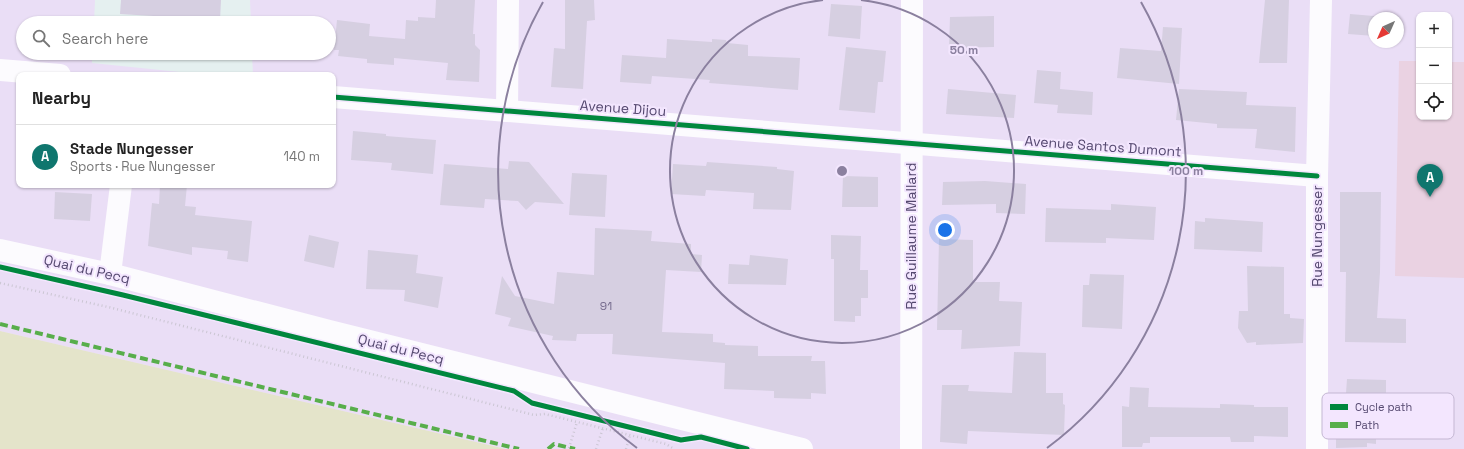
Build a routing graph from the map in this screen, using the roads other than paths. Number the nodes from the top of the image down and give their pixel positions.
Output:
1 (508, 0) edge
2 (912, 0) edge
3 (1320, 0) edge
4 (0, 70) edge
5 (24, 72) edge
6 (336, 97) edge
7 (508, 111) junction
8 (911, 143) junction
9 (1317, 176) junction
10 (121, 188) edge
11 (0, 250) edge
12 (110, 274) junction
13 (802, 449) edge
14 (911, 449) edge
15 (1317, 449) edge

1 - 7 street
2 - 8 street, Rue Guillaume Mallard
3 - 9 street, Rue Nungesser
4 - 5 street
6 - 7 street, Avenue Dijou
7 - 8 street, Avenue Dijou
8 - 9 street, Avenue Santos Dumont
8 - 14 street, Rue Guillaume Mallard
9 - 15 street, Rue Nungesser
10 - 12 street
11 - 12 street, Quai du Pecq
12 - 13 street, Quai du Pecq

